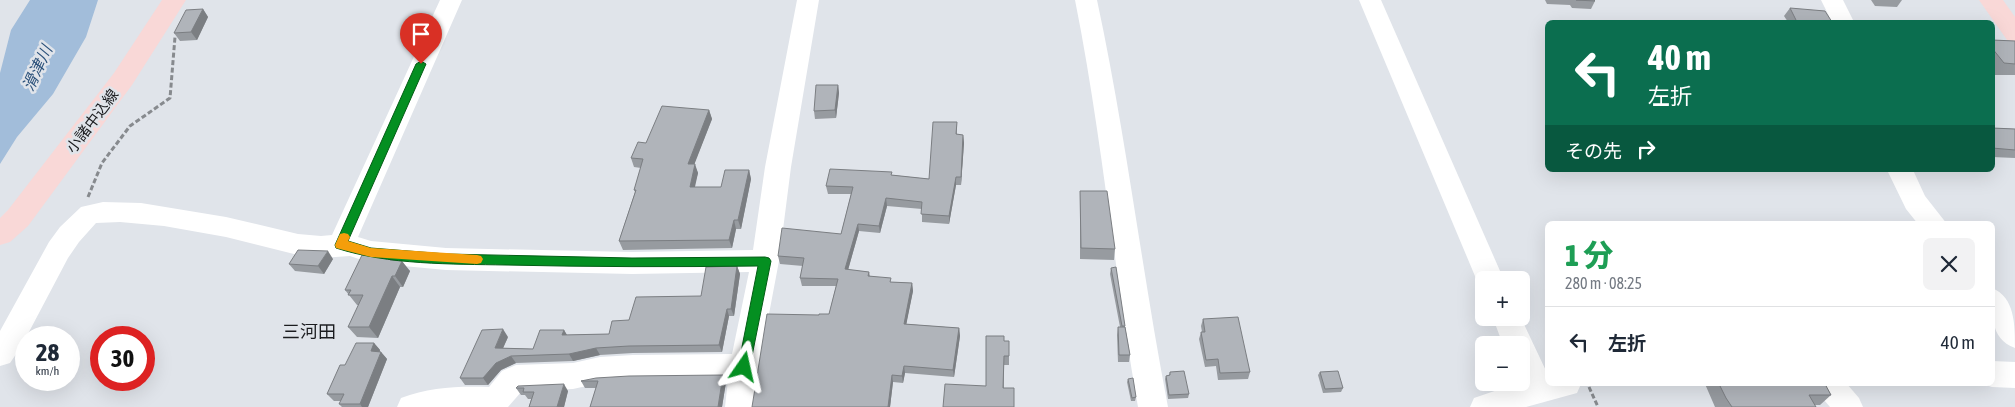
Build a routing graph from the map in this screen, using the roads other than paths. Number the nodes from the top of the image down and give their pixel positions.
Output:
1 (174, 0) edge
2 (451, 0) edge
3 (808, 0) edge
4 (1086, 0) edge
5 (1370, 0) edge
6 (1832, 0) edge
7 (1990, 0) edge
8 (1842, 20) edge
9 (2015, 34) edge
10 (1901, 172) edge
11 (1931, 221) edge
12 (0, 234) edge
13 (341, 245) junction
14 (765, 261) junction
15 (1486, 271) edge
16 (1995, 304) edge
17 (2015, 336) edge
18 (0, 354) edge
19 (1530, 362) edge
20 (744, 367) junction
21 (1995, 374) edge
22 (2015, 375) edge
23 (1545, 379) edge
24 (1831, 386) edge
25 (1552, 387) edge
26 (412, 407) edge
27 (740, 407) edge
28 (1154, 407) edge
29 (1485, 407) edge
30 (1848, 407) edge

1 - 12 main road, 小諸中込線
2 - 13 street
3 - 14 street
4 - 28 street
5 - 15 street
6 - 8 street
7 - 9 main road
10 - 11 street
13 - 14 street
13 - 18 street
14 - 20 street
16 - 17 street
19 - 23 street
20 - 26 street
20 - 27 street
21 - 22 street
24 - 30 street
25 - 29 street

